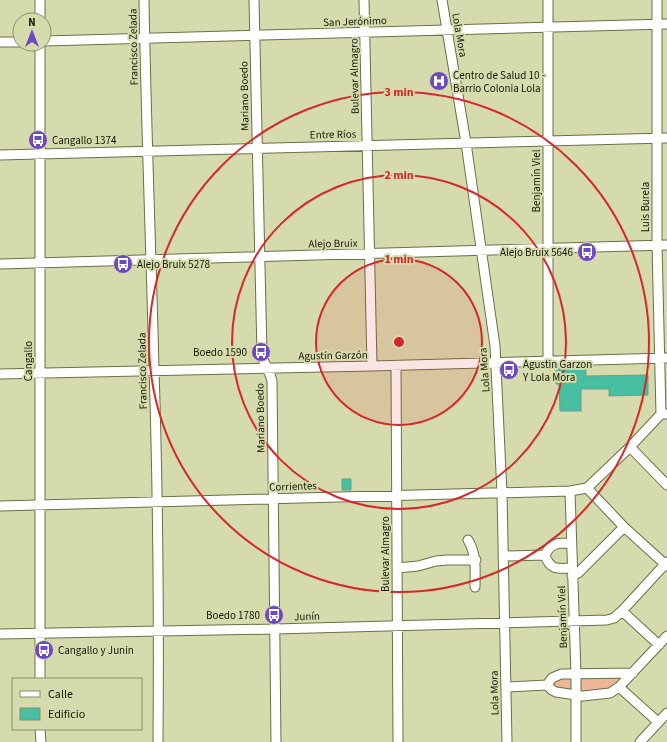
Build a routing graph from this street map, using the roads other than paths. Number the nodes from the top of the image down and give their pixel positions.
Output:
1 (40, 0) edge
2 (144, 0) edge
3 (254, 0) edge
4 (364, 0) edge
5 (442, 0) edge
6 (548, 0) edge
7 (657, 0) edge
8 (40, 12) edge
9 (662, 24) edge
10 (548, 28) junction
11 (447, 30) junction
12 (364, 32) junction
13 (255, 35) junction
14 (145, 38) junction
15 (52, 41) edge
16 (0, 42) edge
17 (12, 42) edge
18 (40, 52) edge
19 (657, 138) junction
20 (667, 138) edge
21 (548, 142) junction
22 (466, 143) junction
23 (367, 146) junction
24 (257, 148) junction
25 (147, 151) junction
26 (40, 154) junction
27 (0, 155) edge
28 (657, 245) junction
29 (667, 245) edge
30 (548, 248) junction
31 (480, 251) junction
32 (370, 254) junction
33 (260, 257) junction
34 (151, 260) junction
35 (41, 263) junction
36 (0, 264) edge
37 (663, 358) edge
38 (548, 362) junction
39 (496, 363) junction
40 (372, 366) junction
41 (396, 366) junction
42 (266, 368) junction
43 (154, 371) junction
44 (40, 373) junction
45 (0, 374) edge
46 (664, 414) edge
47 (630, 448) junction
48 (667, 485) edge
49 (587, 488) junction
50 (570, 491) junction
51 (502, 493) junction
52 (397, 495) junction
53 (273, 498) junction
54 (156, 502) junction
55 (40, 505) junction
56 (0, 506) edge
57 (624, 526) junction
58 (468, 540) dead end
59 (571, 542) junction
60 (545, 555) junction
61 (503, 556) junction
62 (476, 560) junction
63 (666, 564) edge
64 (397, 568) junction
65 (572, 572) junction
66 (475, 587) dead end
67 (622, 611) junction
68 (573, 620) junction
69 (505, 623) junction
70 (398, 625) junction
71 (276, 629) junction
72 (159, 631) junction
73 (39, 633) junction
74 (0, 634) edge
75 (667, 636) edge
76 (659, 645) junction
77 (633, 673) junction
78 (576, 674) junction
79 (40, 678) edge
80 (547, 685) junction
81 (506, 687) junction
82 (619, 687) junction
83 (576, 695) junction
84 (667, 713) edge
85 (658, 722) junction
86 (40, 730) edge
87 (41, 742) edge
88 (158, 742) edge
89 (276, 742) edge
90 (398, 742) edge
91 (507, 742) edge
92 (576, 742) edge
93 (640, 742) edge

1 - 8 street
2 - 14 street, Francisco Zelada
3 - 13 street, Mariano Boedo
4 - 12 street, Bulevar Almagro
5 - 11 street, Lola Mora
6 - 10 street, Benjamín Viel
7 - 9 street, Luis Burela
9 - 10 street, San Jerónimo
9 - 19 street, Luis Burela
10 - 11 street, San Jerónimo
10 - 21 street, Benjamín Viel
11 - 12 street, San Jerónimo
11 - 22 street, Lola Mora
12 - 13 street, San Jerónimo
12 - 23 street, Bulevar Almagro
13 - 14 street, San Jerónimo
13 - 24 street, Mariano Boedo
14 - 15 street, San Jerónimo
14 - 25 street, Francisco Zelada
16 - 17 street
18 - 26 street, Cangallo
19 - 20 street, Entre Ríos
19 - 21 street, Entre Ríos
19 - 28 street, Luis Burela
21 - 22 street, Entre Ríos
21 - 30 street, Benjamín Viel
22 - 23 street, Entre Ríos
22 - 31 street, Lola Mora
23 - 24 street, Entre Ríos
23 - 32 street, Bulevar Almagro
24 - 25 street, Entre Ríos
24 - 33 street, Mariano Boedo
25 - 26 street, Entre Ríos
25 - 34 street, Francisco Zelada
26 - 27 street, Entre Ríos
26 - 35 street, Cangallo
28 - 29 street, Alejo Bruix
28 - 30 street, Alejo Bruix
28 - 37 street, Luis Burela
30 - 31 street, Alejo Bruix
30 - 38 street, Benjamín Viel
31 - 32 street, Alejo Bruix
31 - 39 street, Lola Mora
32 - 33 street, Alejo Bruix
32 - 40 street, Bulevar Almagro
33 - 34 street, Alejo Bruix
33 - 42 street, Mariano Boedo
34 - 35 street, Alejo Bruix
34 - 43 street, Francisco Zelada
35 - 36 street, Alejo Bruix
35 - 44 street, Cangallo
37 - 38 street, Agustín Garzón
37 - 46 street, Luis Burela
38 - 39 street, Agustín Garzón
39 - 41 street, Agustín Garzón
39 - 51 street, Lola Mora
40 - 41 street, Agustín Garzón
40 - 42 street, Agustín Garzón
41 - 52 street, Bulevar Almagro
42 - 43 street, Agustín Garzón
42 - 53 street, Mariano Boedo
43 - 44 street, Agustín Garzón
43 - 54 street, Francisco Zelada
44 - 45 street, Agustín Garzón
44 - 55 street, Cangallo
46 - 47 street
47 - 48 street
47 - 49 street
49 - 50 street, Corrientes
49 - 57 street
50 - 51 street, Corrientes
50 - 59 street, Benjamín Viel
51 - 52 street, Corrientes
51 - 61 street, Lola Mora
52 - 53 street, Corrientes
52 - 64 street, Bulevar Almagro
53 - 54 street, Corrientes
53 - 71 street, Mariano Boedo
54 - 55 street, Corrientes
54 - 72 street, Francisco Zelada
55 - 56 street, Corrientes
55 - 73 street, Cangallo
57 - 63 street
57 - 65 street
58 - 62 street
59 - 60 street
59 - 65 street, Benjamín Viel
60 - 61 street
60 - 65 street
61 - 69 street, Lola Mora
62 - 64 street
62 - 66 street
63 - 67 street
64 - 70 street, Bulevar Almagro
65 - 68 street, Benjamín Viel
67 - 68 street, Junín
67 - 76 street
68 - 69 street, Junín
68 - 78 street, Benjamín Viel
69 - 70 street, Junín
69 - 81 street, Lola Mora
70 - 71 street, Junín
70 - 90 street, Bulevar Almagro
71 - 72 street, Junín
71 - 89 street, Mariano Boedo
72 - 73 street, Junín
72 - 88 street, Francisco Zelada
73 - 74 street, Junín
73 - 79 street, Cangallo
75 - 76 street
76 - 77 street
77 - 78 street
77 - 82 street
78 - 80 street
78 - 83 street, Benjamín Viel
80 - 81 street
80 - 83 street
81 - 91 street, Lola Mora
82 - 83 street
82 - 85 street
83 - 92 street, Benjamín Viel
84 - 85 street
85 - 93 street
86 - 87 street

